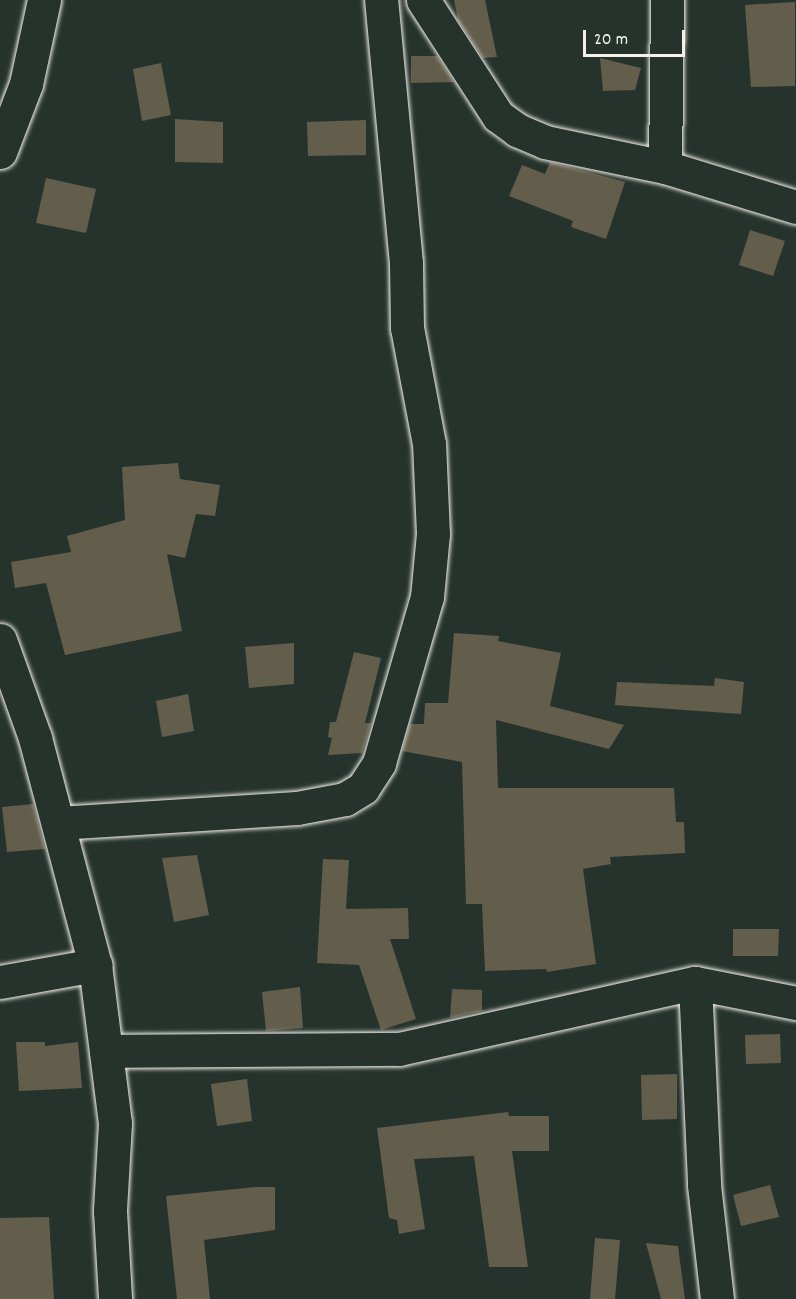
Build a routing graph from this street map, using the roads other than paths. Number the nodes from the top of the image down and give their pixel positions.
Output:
1 (44, 0) edge
2 (381, 0) edge
3 (423, 0) edge
4 (667, 0) edge
5 (0, 152) edge
6 (665, 167) junction
7 (796, 207) edge
8 (0, 639) edge
9 (57, 823) junction
10 (95, 965) junction
11 (0, 982) edge
12 (696, 983) junction
13 (796, 1003) edge
14 (106, 1051) junction
15 (115, 1299) edge
16 (717, 1299) edge

1 - 5 street
2 - 9 street
3 - 6 street
4 - 6 street
6 - 7 street
8 - 9 street
9 - 10 street
10 - 11 street
10 - 14 street
12 - 13 street
12 - 14 street
12 - 16 street
14 - 15 street

